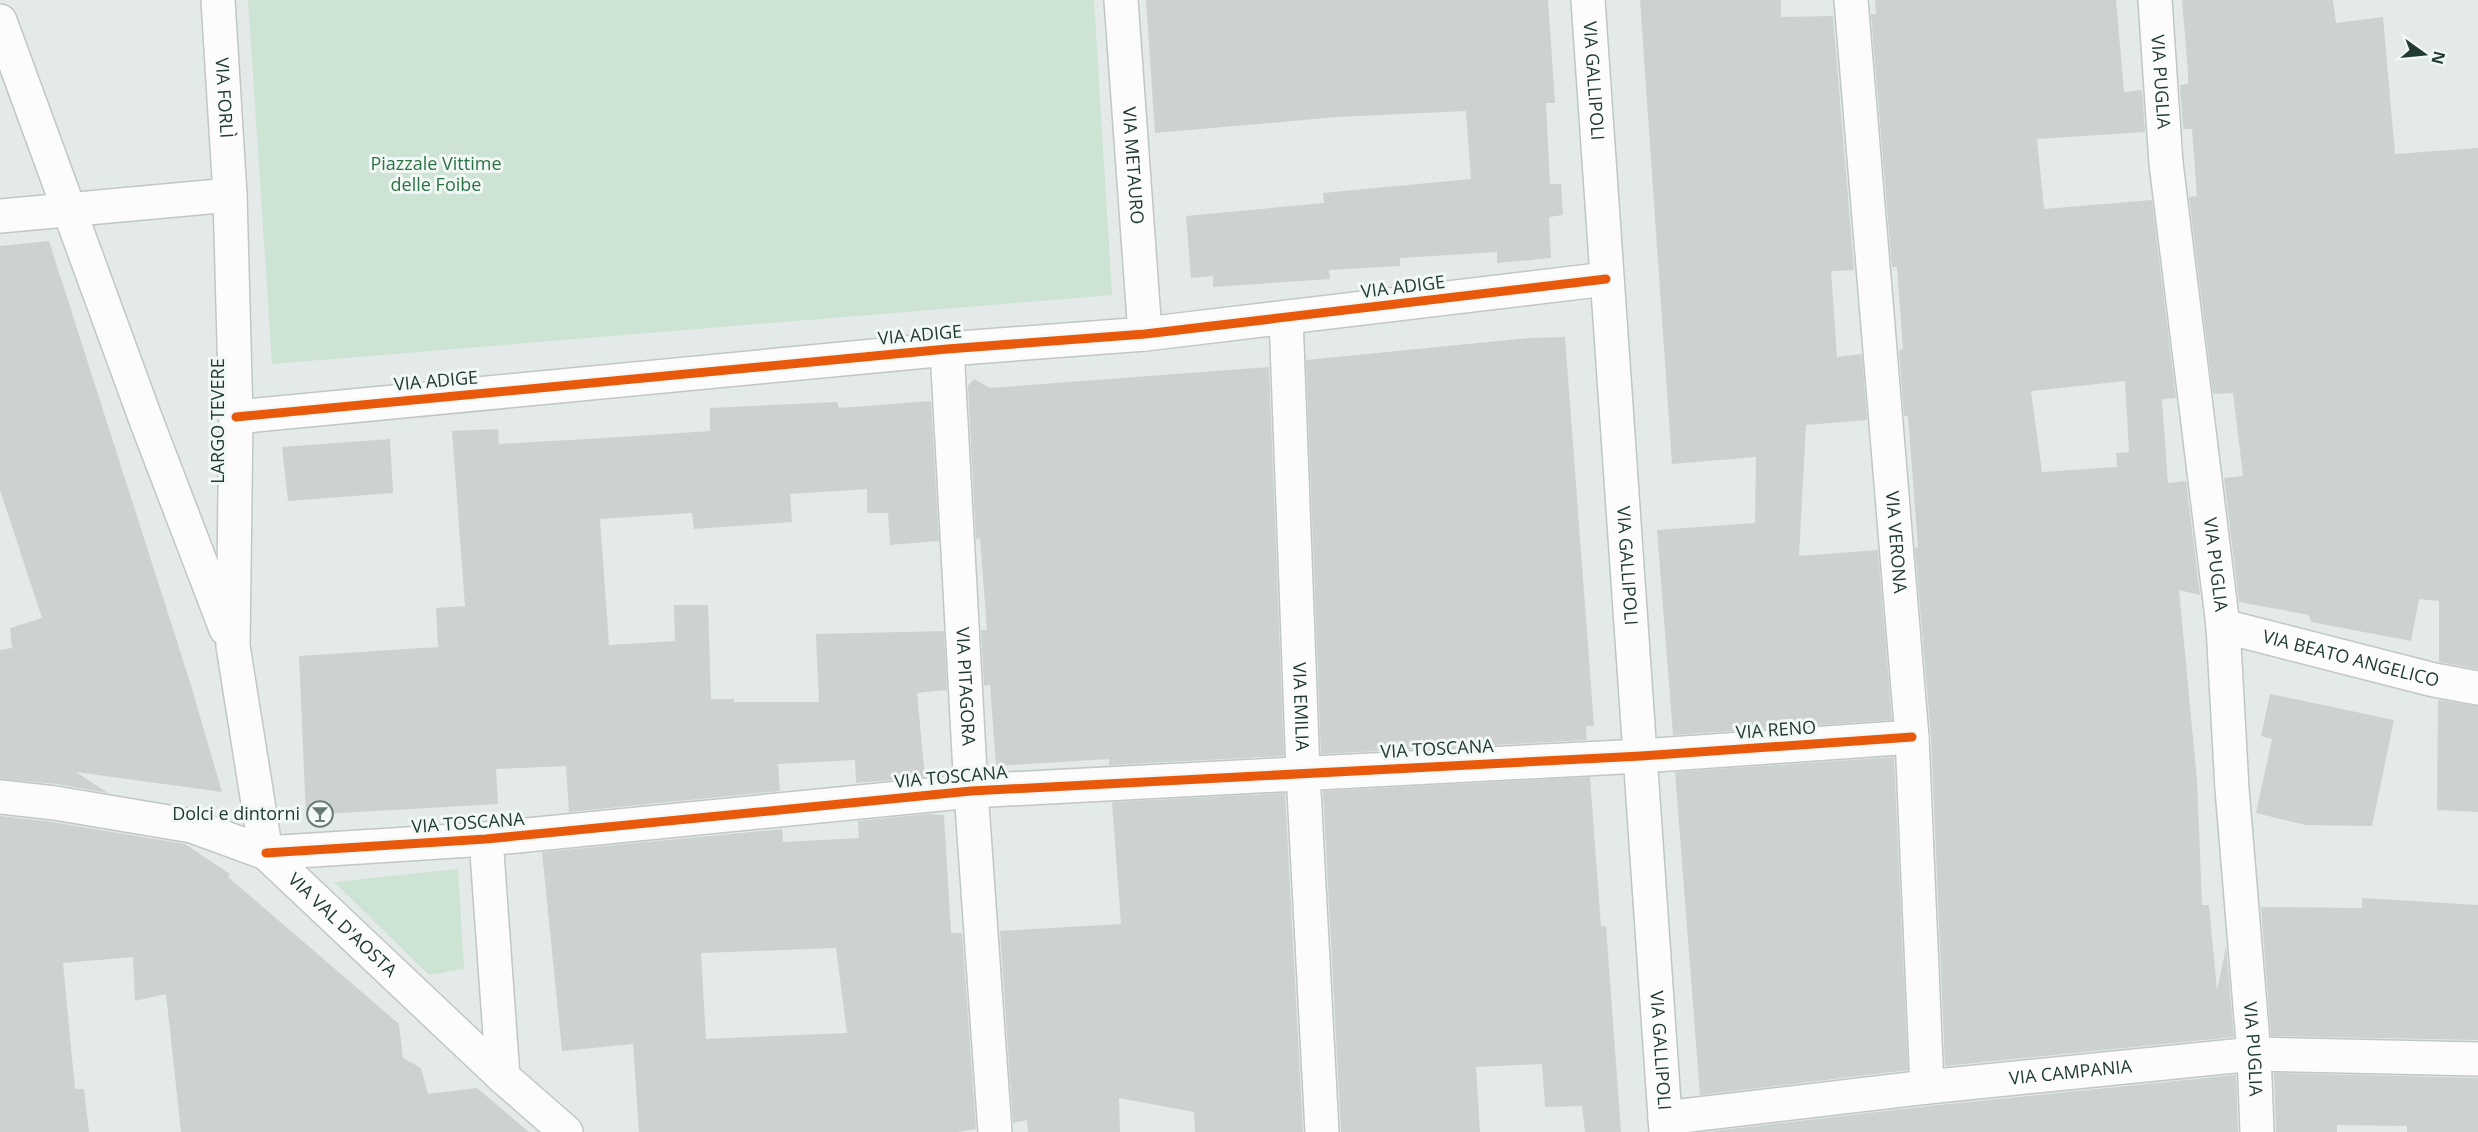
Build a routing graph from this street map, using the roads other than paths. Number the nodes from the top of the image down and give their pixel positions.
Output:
1 (218, 0) edge
2 (1121, 0) edge
3 (1588, 0) edge
4 (1851, 0) edge
5 (2155, 0) edge
6 (0, 21) edge
7 (230, 195) junction
8 (70, 209) junction
9 (0, 216) edge
10 (1606, 279) junction
11 (1286, 317) junction
12 (1145, 334) junction
13 (947, 349) junction
14 (236, 417) junction
15 (2223, 626) junction
16 (233, 646) junction
17 (2478, 688) edge
18 (1912, 737) junction
19 (1641, 756) junction
20 (1303, 772) junction
21 (971, 791) junction
22 (0, 797) edge
23 (486, 839) junction
24 (266, 854) junction
25 (2254, 1054) junction
26 (2478, 1059) edge
27 (503, 1077) junction
28 (1927, 1088) junction
29 (1666, 1125) edge
30 (566, 1132) edge
31 (995, 1132) edge
32 (1322, 1132) edge
33 (2257, 1132) edge

1 - 7 street, VIA FORLÌ
2 - 12 street, VIA METAURO
3 - 10 street, VIA GALLIPOLI
4 - 18 street, VIA VERONA
5 - 15 street, VIA PUGLIA
6 - 8 street, LARGO TEVERE
7 - 8 street
7 - 14 street, LARGO TEVERE
8 - 9 street
8 - 16 street, LARGO TEVERE
10 - 11 street, VIA ADIGE
10 - 19 street, VIA GALLIPOLI
11 - 12 street, VIA ADIGE
11 - 20 street, VIA EMILIA
12 - 13 street, VIA ADIGE
13 - 14 street, VIA ADIGE
13 - 21 street, VIA PITAGORA
14 - 16 street, LARGO TEVERE
15 - 17 street, VIA BEATO ANGELICO
15 - 25 street, VIA PUGLIA
16 - 24 street, LARGO TEVERE
18 - 19 street, VIA RENO
18 - 28 street, VIA VERONA
19 - 20 street, VIA TOSCANA
19 - 29 street, VIA GALLIPOLI
20 - 21 street, VIA TOSCANA
20 - 32 street, VIA EMILIA
21 - 23 street, VIA TOSCANA
21 - 31 street, VIA PITAGORA
22 - 24 street, VIA VAL D'AOSTA
23 - 24 street, VIA TOSCANA
23 - 27 street
24 - 27 street, VIA VAL D'AOSTA
25 - 26 street, VIA CAMPANIA
25 - 28 street, VIA CAMPANIA
25 - 33 street, VIA PUGLIA
27 - 30 street, VIA VAL D'AOSTA
28 - 29 street, VIA CAMPANIA

